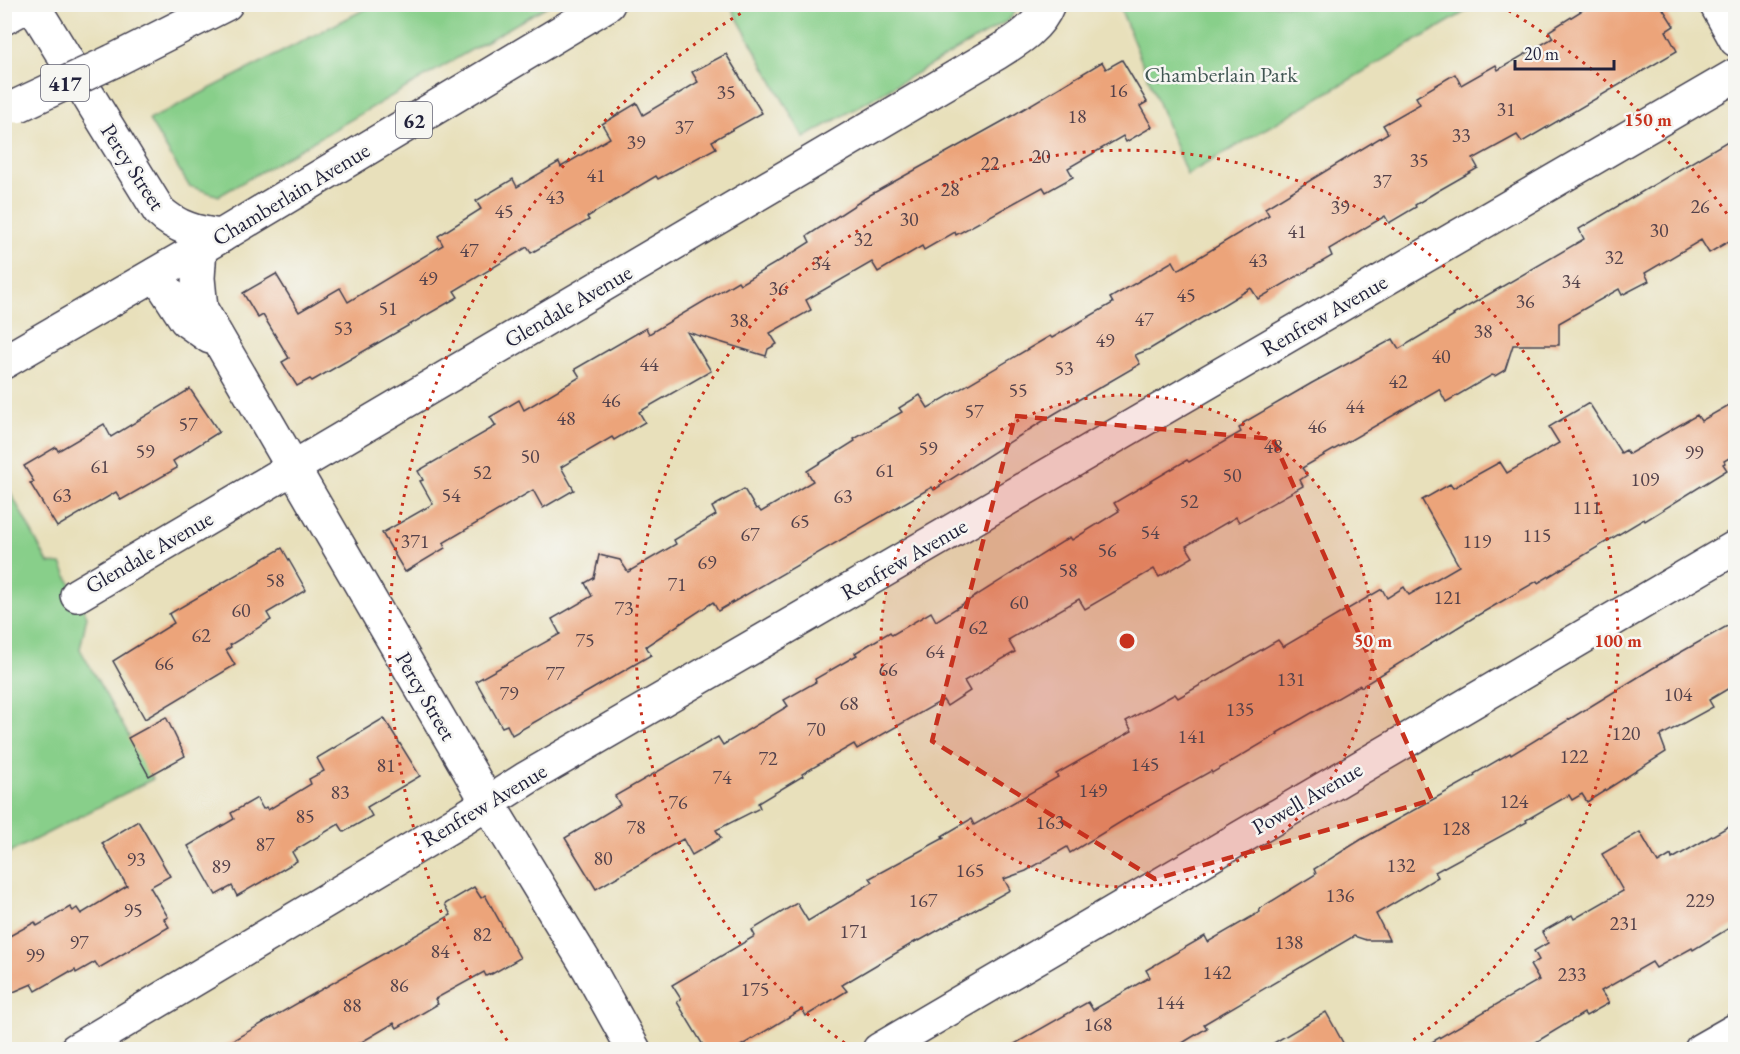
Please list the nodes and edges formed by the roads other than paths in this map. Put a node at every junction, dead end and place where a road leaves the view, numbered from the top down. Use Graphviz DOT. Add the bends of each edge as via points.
graph roads {
  1 [pos="31,4"];
  2 [pos="226,4"];
  3 [pos="608,4"];
  4 [pos="1048,4"];
  5 [pos="1716,4"];
  6 [pos="4,18"];
  7 [pos="1736,40"];
  8 [pos="1736,75"];
  9 [pos="11,109"];
  10 [pos="210,242"];
  11 [pos="156,274"];
  12 [pos="219,342"];
  13 [pos="4,362"];
  14 [pos="294,466"];
  15 [pos="1736,547"];
  16 [pos="77,595"];
  17 [pos="488,803"];
  18 [pos="1736,1030"];
  19 [pos="75,1050"];
  20 [pos="634,1050"];
  21 [pos="879,1050"];
  22 [pos="1701,1050"];
  1 -- 6 [label="main road"];
  1 -- 10 [label="main road, Percy Street" via="159,211 170,222 201,234"];
  2 -- 9 [label="main road, 417, bridge"];
  3 -- 10 [label="main road, Chamberlain Avenue / 62"];
  4 -- 14 [label="main road, Glendale Avenue" via="1041,20 996,54"];
  5 -- 7 [label="main road"];
  8 -- 17 [label="main road, Renfrew Avenue"];
  10 -- 11 [label="main road, Chamberlain Avenue / 62"];
  10 -- 12 [label="main road, Percy Street" via="198,278 201,309"];
  11 -- 12 [label="main road, Percy Street" via="186,320"];
  11 -- 13 [label="main road, Chamberlain Avenue / 62"];
  12 -- 14 [label="main road, Percy Street"];
  14 -- 16 [label="main road, Glendale Avenue"];
  14 -- 17 [label="main road, Percy Street"];
  15 -- 21 [label="main road, Powell Avenue"];
  17 -- 19 [label="main road, Renfrew Avenue"];
  17 -- 20 [label="main road, Percy Street"];
  18 -- 22 [label="main road"];
}
